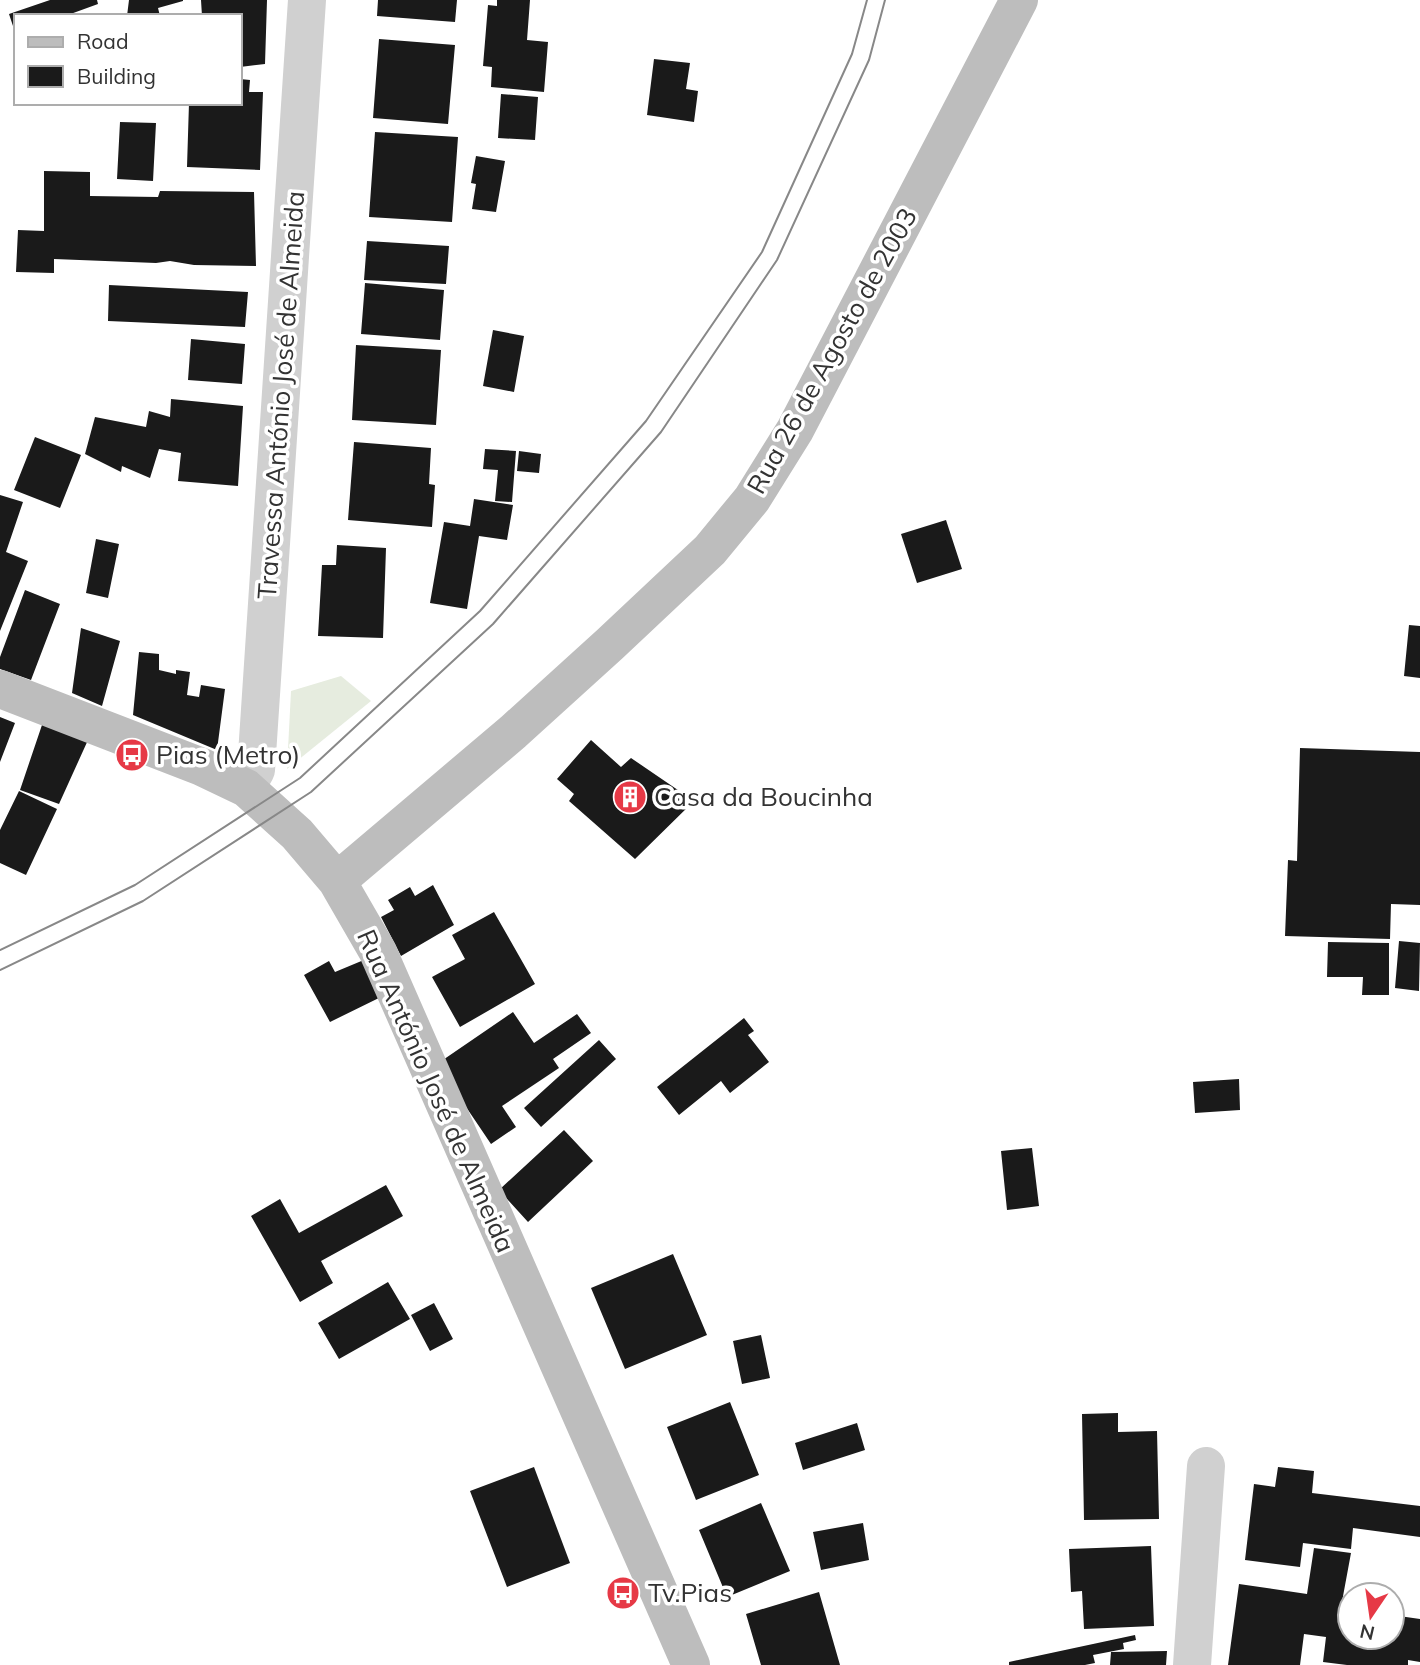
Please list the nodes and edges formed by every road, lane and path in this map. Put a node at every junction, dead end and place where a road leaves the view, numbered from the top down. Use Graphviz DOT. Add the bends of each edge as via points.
graph roads {
  1 [pos="307,0"];
  2 [pos="1018,0"];
  3 [pos="0,689"];
  4 [pos="249,790"];
  5 [pos="337,881"];
  6 [pos="1206,1466"];
  7 [pos="691,1665"];
  8 [pos="1192,1665"];
  1 -- 4 [label="street, Travessa António José de Almeida" via="257,760"];
  2 -- 5 [label="main road, Rua 26 de Agosto de 2003" via="795,430 752,499 710,550 601,653"];
  3 -- 4 [label="main road, Rua António José de Almeida" via="202,767"];
  4 -- 5 [label="main road, Rua António José de Almeida" via="297,834"];
  5 -- 7 [label="main road, Rua António José de Almeida" via="378,952"];
  6 -- 8 [label="street"];
}
